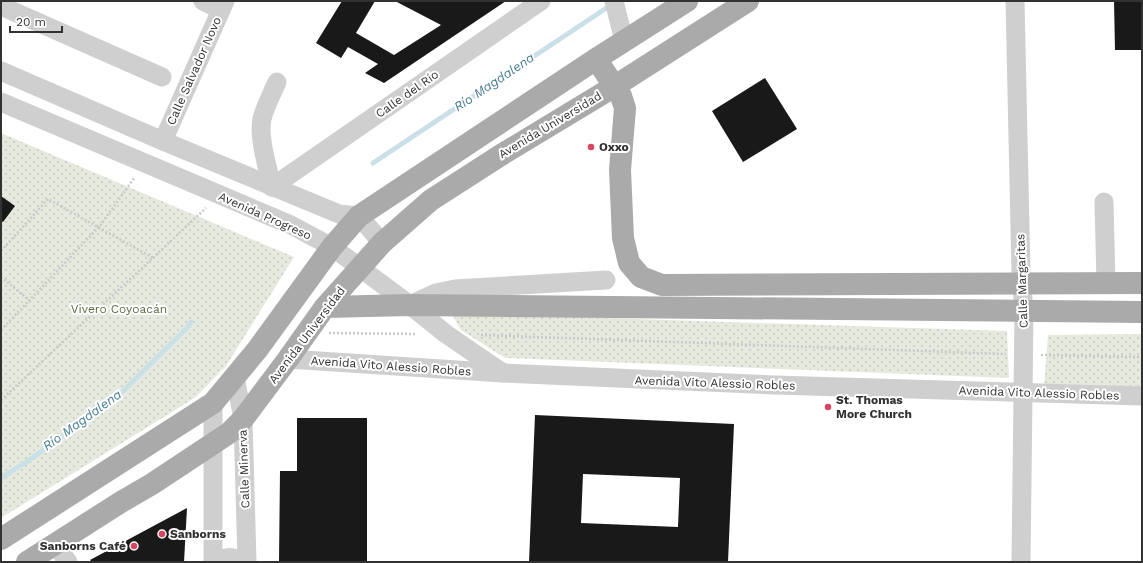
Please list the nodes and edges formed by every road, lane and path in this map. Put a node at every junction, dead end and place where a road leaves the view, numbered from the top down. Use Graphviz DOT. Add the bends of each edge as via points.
graph roads {
  1 [pos="203,1"];
  2 [pos="541,1"];
  3 [pos="687,1"];
  4 [pos="748,1"];
  5 [pos="1016,1"];
  6 [pos="223,5"];
  7 [pos="1,6"];
  8 [pos="615,7"];
  9 [pos="624,41"];
  10 [pos="596,59"];
  11 [pos="1,71"];
  12 [pos="162,77"];
  13 [pos="277,82"];
  14 [pos="615,86"];
  15 [pos="1,102"];
  16 [pos="163,141"];
  17 [pos="144,163"];
  18 [pos="272,187"];
  19 [pos="220,196"];
  20 [pos="1104,202"];
  21 [pos="360,216"];
  22 [pos="99,228"];
  23 [pos="382,243"];
  24 [pos="332,247"];
  25 [pos="1,251"];
  26 [pos="153,258"];
  27 [pos="360,268"];
  28 [pos="1,277"];
  29 [pos="606,280"];
  30 [pos="1021,283"];
  31 [pos="1106,283"];
  32 [pos="1142,283"];
  33 [pos="29,300"];
  34 [pos="410,305"];
  35 [pos="325,307"];
  36 [pos="1024,312"];
  37 [pos="1142,312"];
  38 [pos="1,330"];
  39 [pos="307,333"];
  40 [pos="446,334"];
  41 [pos="478,335"];
  42 [pos="1024,355"];
  43 [pos="1142,356"];
  44 [pos="288,359"];
  45 [pos="503,374"];
  46 [pos="235,377"];
  47 [pos="1023,392"];
  48 [pos="1142,396"];
  49 [pos="1,400"];
  50 [pos="213,403"];
  51 [pos="243,419"];
  52 [pos="212,445"];
  53 [pos="1,538"];
  54 [pos="56,544"];
  55 [pos="27,562"];
  56 [pos="68,562"];
  57 [pos="213,562"];
  58 [pos="218,562"];
  59 [pos="242,562"];
  60 [pos="247,562"];
  61 [pos="1021,562"];
  1 -- 6 [label="street"];
  2 -- 18 [label="street, Calle del Río"];
  3 -- 9 [label="main road"];
  4 -- 14 [label="main road, Avenida Universidad"];
  5 -- 30 [label="street, Calle Margaritas"];
  6 -- 16 [label="street, Calle Salvador Novo"];
  7 -- 12 [label="street"];
  8 -- 9 [label="street"];
  9 -- 10 [label="main road"];
  10 -- 14 [label="main road"];
  10 -- 21 [label="main road"];
  11 -- 16 [label="street"];
  13 -- 18 [label="street" via="262,121 262,140"];
  14 -- 23 [label="main road, Avenida Universidad" via="431,200"];
  14 -- 30 [label="main road" via="624,108 620,170 623,238 629,263 641,277 662,285"];
  15 -- 17 [label="street, Avenida Progreso"];
  16 -- 18 [label="street"];
  17 -- 19 [label="street, Avenida Progreso"];
  17 -- 22 [label="path"];
  18 -- 21 [label="street" via="339,214"];
  19 -- 24 [label="street, Avenida Progreso" via="291,225"];
  19 -- 26 [label="path"];
  20 -- 31 [label="street"];
  21 -- 23 [label="street"];
  21 -- 24 [label="main road"];
  22 -- 25 [label="path" via="48,199"];
  22 -- 26 [label="path"];
  22 -- 33 [label="path"];
  23 -- 27 [label="main road, Avenida Universidad"];
  24 -- 27 [label="street, Avenida Progreso"];
  24 -- 46 [label="main road"];
  26 -- 49 [label="path"];
  27 -- 34 [label="street, Avenida Progreso"];
  27 -- 35 [label="main road, Avenida Universidad"];
  28 -- 33 [label="path"];
  29 -- 34 [label="street" via="455,289 436,292"];
  30 -- 31 [label="main road"];
  30 -- 36 [label="street, Calle Margaritas"];
  31 -- 32 [label="main road"];
  33 -- 38 [label="path"];
  34 -- 35 [label="main road"];
  34 -- 36 [label="main road"];
  34 -- 40 [label="street, Avenida Progreso"];
  35 -- 39 [label="main road, Avenida Universidad"];
  36 -- 37 [label="main road"];
  36 -- 42 [label="street, Calle Margaritas"];
  39 -- 40 [label="path"];
  39 -- 44 [label="main road, Avenida Universidad"];
  40 -- 45 [label="street, Avenida Progreso"];
  41 -- 42 [label="path"];
  42 -- 43 [label="path"];
  42 -- 47 [label="street, Calle Margaritas"];
  44 -- 45 [label="street, Avenida Vito Alessio Robles"];
  44 -- 51 [label="main road, Avenida Universidad"];
  45 -- 47 [label="street, Avenida Vito Alessio Robles"];
  46 -- 50 [label="main road"];
  46 -- 51 [label="street, Calle Minerva"];
  47 -- 48 [label="street, Avenida Vito Alessio Robles"];
  47 -- 61 [label="street, Calle Margaritas"];
  50 -- 52 [label="street"];
  50 -- 53 [label="main road"];
  51 -- 52 [label="main road, Avenida Universidad" via="229,434"];
  51 -- 60 [label="street, Calle Minerva"];
  52 -- 54 [label="main road, Avenida Universidad"];
  52 -- 57 [label="street"];
  54 -- 55 [label="main road, Avenida Universidad"];
  54 -- 56 [label="street"];
  58 -- 59 [label="street" via="230,556"];
}
